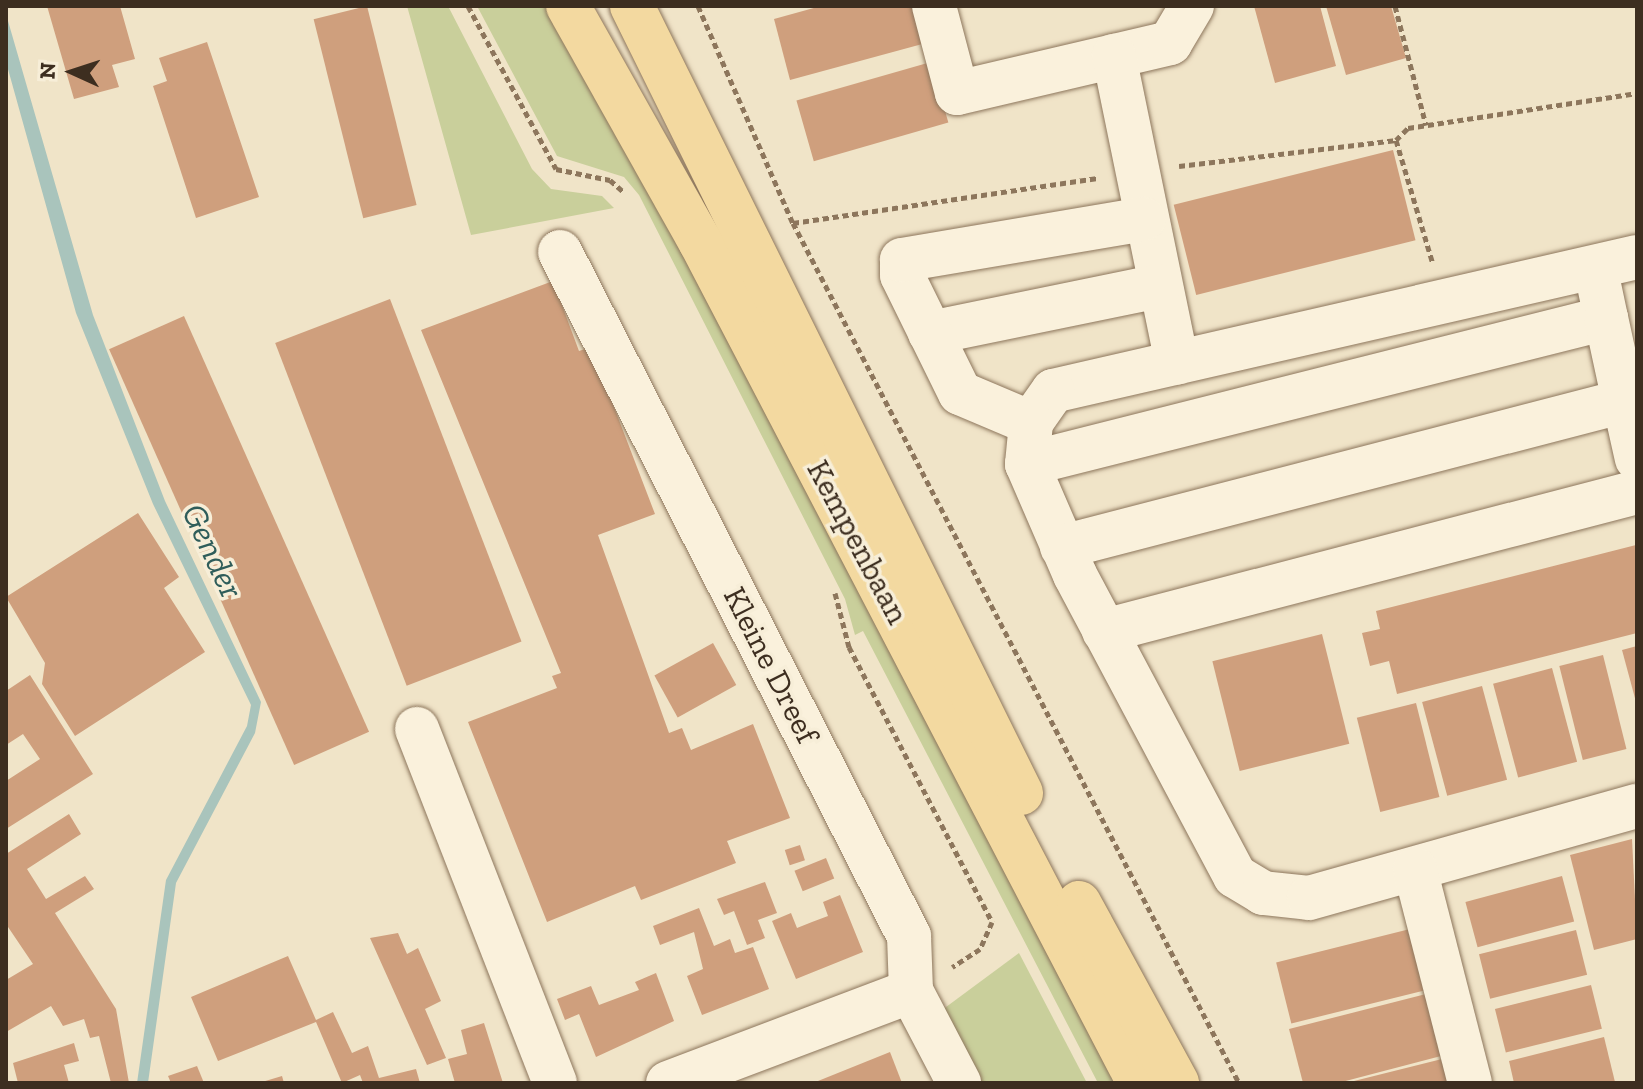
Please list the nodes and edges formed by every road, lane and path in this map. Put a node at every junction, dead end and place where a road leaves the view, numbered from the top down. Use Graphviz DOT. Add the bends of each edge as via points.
graph roads {
  1 [pos="468,6"];
  2 [pos="568,6"];
  3 [pos="632,6"];
  4 [pos="698,6"];
  5 [pos="934,6"];
  6 [pos="1192,6"];
  7 [pos="1395,6"];
  8 [pos="1114,56"];
  9 [pos="1637,93"];
  10 [pos="1426,125"];
  11 [pos="1396,140"];
  12 [pos="629,197"];
  13 [pos="1144,219"];
  14 [pos="560,252"];
  15 [pos="1637,257"];
  16 [pos="1595,267"];
  17 [pos="1159,286"];
  18 [pos="1606,318"];
  19 [pos="930,333"];
  20 [pos="1177,363"];
  21 [pos="1624,401"];
  22 [pos="1029,444"];
  23 [pos="1637,459"];
  24 [pos="1637,492"];
  25 [pos="1062,547"];
  26 [pos="827,580"];
  27 [pos="1104,631"];
  28 [pos="417,729"];
  29 [pos="1637,806"];
  30 [pos="1415,869"];
  31 [pos="911,991"];
  32 [pos="555,1083"];
  33 [pos="668,1083"];
  34 [pos="959,1083"];
  35 [pos="1139,1083"];
  36 [pos="1177,1083"];
  37 [pos="1239,1083"];
  38 [pos="1470,1083"];
  1 -- 12 [label="path" via="556,169 610,180"];
  2 -- 35 [label="main road, Kempenbaan" via="700,241"];
  3 -- 36 [label="main road, Kempenbaan" via="1046,843"];
  4 -- 37 [label="path" via="793,223"];
  5 -- 8 [label="street" via="957,93"];
  6 -- 8 [label="street" via="1170,43"];
  7 -- 10 [label="path"];
  8 -- 13 [label="street"];
  9 -- 10 [label="path"];
  10 -- 11 [label="path" via="1408,128"];
  13 -- 17 [label="street"];
  13 -- 19 [label="street" via="913,254 902,260 902,275"];
  14 -- 31 [label="street, Kleine Dreef" via="909,936"];
  15 -- 16 [label="street"];
  16 -- 18 [label="street"];
  16 -- 20 [label="street"];
  17 -- 19 [label="street"];
  17 -- 20 [label="street"];
  18 -- 21 [label="street"];
  18 -- 22 [label="street"];
  19 -- 22 [label="street" via="960,393"];
  20 -- 22 [label="street" via="1053,391"];
  21 -- 23 [label="street"];
  21 -- 25 [label="street"];
  22 -- 25 [label="street"];
  24 -- 27 [label="street"];
  25 -- 27 [label="street"];
  26 -- 31 [label="path, Kempenbaan" via="849,647 992,922 980,949"];
  27 -- 30 [label="street" via="1235,876 1263,893 1309,898"];
  28 -- 32 [label="street"];
  29 -- 30 [label="street"];
  30 -- 38 [label="street"];
  31 -- 33 [label="street"];
  31 -- 34 [label="street, Kleine Dreef"];
}
